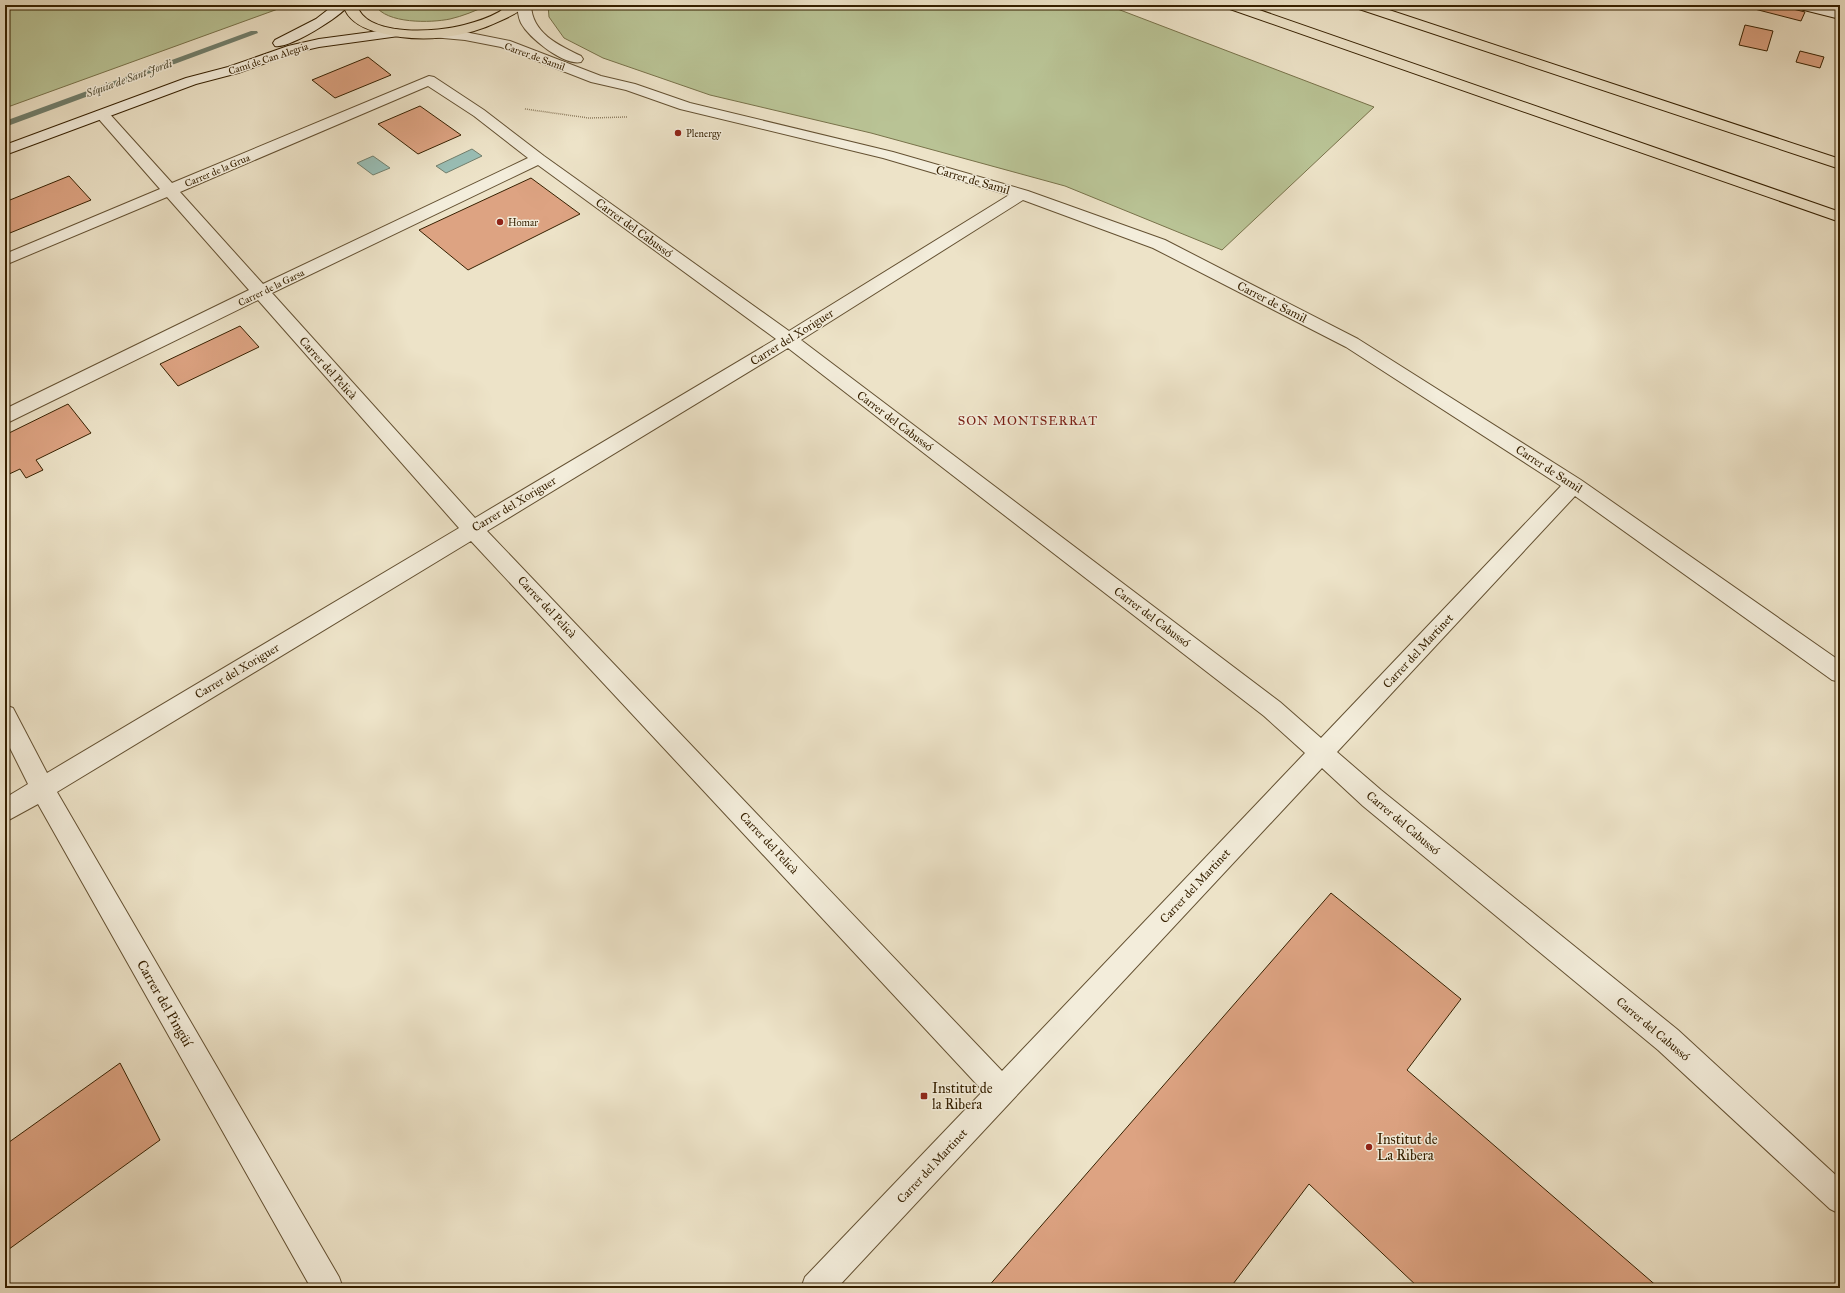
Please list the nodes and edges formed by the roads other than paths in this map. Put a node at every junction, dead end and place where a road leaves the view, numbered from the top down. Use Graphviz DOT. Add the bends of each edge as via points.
graph roads {
  1 [pos="342,5"];
  2 [pos="350,5"];
  3 [pos="518,5"];
  4 [pos="524,5"];
  5 [pos="1232,5"];
  6 [pos="1360,5"];
  7 [pos="1801,5"];
  8 [pos="1840,15"];
  9 [pos="394,33"];
  10 [pos="437,34"];
  11 [pos="429,80"];
  12 [pos="191,81"];
  13 [pos="630,88"];
  14 [pos="102,114"];
  15 [pos="5,150"];
  16 [pos="539,159"];
  17 [pos="1840,164"];
  18 [pos="169,190"];
  19 [pos="1022,194"];
  20 [pos="1840,217"];
  21 [pos="5,260"];
  22 [pos="260,292"];
  23 [pos="788,339"];
  24 [pos="5,417"];
  25 [pos="1574,485"];
  26 [pos="472,529"];
  27 [pos="1840,673"];
  28 [pos="5,715"];
  29 [pos="1320,752"];
  30 [pos="42,788"];
  31 [pos="5,811"];
  32 [pos="1002,1092"];
  33 [pos="1840,1198"];
  34 [pos="328,1288"];
  35 [pos="816,1288"];
  1 -- 12 [label="street, Camí de Can Alegria" via="321,22 303,32"];
  2 -- 9 [label="main road" via="351,10 362,21"];
  3 -- 10 [label="main road" via="486,22"];
  4 -- 13 [label="street, Carrer de Samil" via="526,22 552,46"];
  5 -- 20 [label="main road"];
  6 -- 17 [label="main road"];
  7 -- 8 [label="street"];
  9 -- 10 [label="main road"];
  9 -- 12 [label="street, Camí de Can Alegria" via="299,47 233,70"];
  10 -- 13 [label="street, Carrer de Samil" via="465,36 505,44 596,79"];
  11 -- 16 [label="street, Carrer del Cabussó" via="479,113"];
  11 -- 18 [label="street, Carrer de la Grua"];
  12 -- 14 [label="street, Camí de Can Alegria"];
  13 -- 19 [label="street, Carrer de Samil" via="685,106 888,155"];
  14 -- 15 [label="street, Camí de Can Alegria"];
  14 -- 18 [label="street, Carrer del Pelicà"];
  16 -- 22 [label="street, Carrer de la Garsa"];
  16 -- 23 [label="street, Carrer del Cabussó"];
  18 -- 21 [label="street, Carrer de la Grua"];
  18 -- 22 [label="street, Carrer del Pelicà"];
  19 -- 23 [label="street, Carrer del Xoriguer"];
  19 -- 25 [label="street, Carrer de Samil" via="1159,244 1352,343"];
  22 -- 24 [label="street, Carrer de la Garsa"];
  22 -- 26 [label="street, Carrer del Pelicà"];
  23 -- 26 [label="street, Carrer del Xoriguer"];
  23 -- 29 [label="street, Carrer del Cabussó" via="1272,709"];
  25 -- 27 [label="street, Carrer de Samil"];
  25 -- 29 [label="street, Carrer del Martinet"];
  26 -- 30 [label="street, Carrer del Xoriguer"];
  26 -- 32 [label="street, Carrer del Pelicà"];
  28 -- 30 [label="street, Carrer del Pingüí"];
  29 -- 32 [label="street, Carrer del Martinet"];
  29 -- 33 [label="street, Carrer del Cabussó" via="1372,798 1668,1040"];
  30 -- 31 [label="street, Carrer del Xoriguer"];
  30 -- 34 [label="street, Carrer del Pingüí"];
  32 -- 35 [label="street, Carrer del Martinet"];
}
